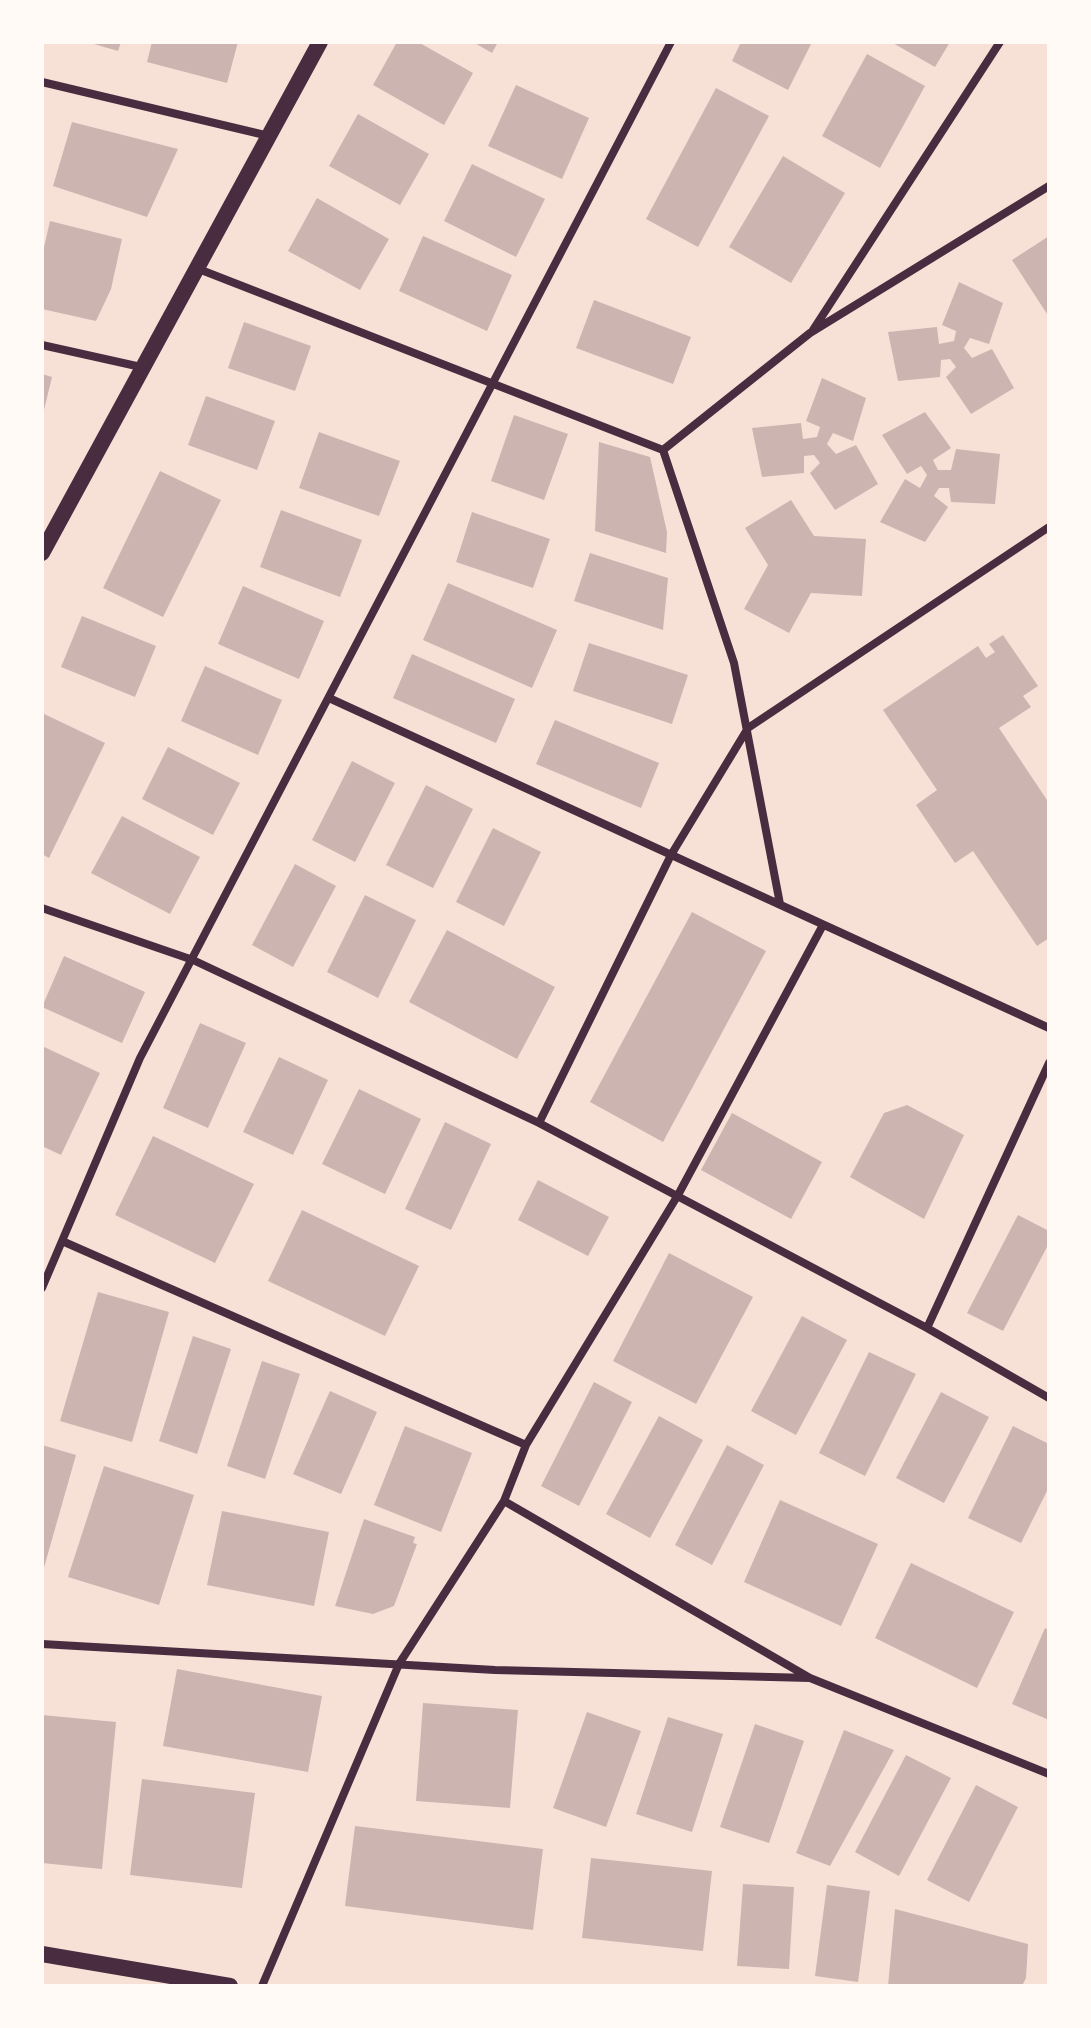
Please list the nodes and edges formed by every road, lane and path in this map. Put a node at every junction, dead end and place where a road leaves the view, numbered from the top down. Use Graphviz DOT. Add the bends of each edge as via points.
graph roads {
  1 [pos="320,42"];
  2 [pos="671,42"];
  3 [pos="1000,42"];
  4 [pos="42,82"];
  5 [pos="269,136"];
  6 [pos="1049,186"];
  7 [pos="196,268"];
  8 [pos="810,333"];
  9 [pos="42,345"];
  10 [pos="141,367"];
  11 [pos="492,383"];
  12 [pos="663,450"];
  13 [pos="1049,527"];
  14 [pos="42,553"];
  15 [pos="329,698"];
  16 [pos="748,728"];
  17 [pos="671,855"];
  18 [pos="780,904"];
  19 [pos="42,908"];
  20 [pos="823,925"];
  21 [pos="193,960"];
  22 [pos="1049,1028"];
  23 [pos="1049,1063"];
  24 [pos="539,1123"];
  25 [pos="678,1195"];
  26 [pos="62,1241"];
  27 [pos="42,1288"];
  28 [pos="927,1328"];
  29 [pos="1049,1398"];
  30 [pos="526,1445"];
  31 [pos="504,1501"];
  32 [pos="42,1644"];
  33 [pos="399,1664"];
  34 [pos="810,1678"];
  35 [pos="1049,1774"];
  36 [pos="42,1954"];
  37 [pos="230,1986"];
  38 [pos="262,1986"];
  1 -- 5 [label="main road"];
  2 -- 11 [label="street"];
  3 -- 8 [label="street"];
  4 -- 5 [label="street"];
  5 -- 7 [label="main road"];
  6 -- 8 [label="street"];
  7 -- 10 [label="main road"];
  7 -- 11 [label="street"];
  8 -- 12 [label="street"];
  9 -- 10 [label="street"];
  10 -- 14 [label="main road"];
  11 -- 12 [label="street"];
  11 -- 15 [label="street"];
  12 -- 16 [label="street" via="734,663"];
  13 -- 16 [label="street"];
  15 -- 17 [label="street"];
  15 -- 21 [label="street"];
  16 -- 17 [label="street"];
  16 -- 18 [label="street"];
  17 -- 18 [label="street"];
  17 -- 24 [label="street"];
  18 -- 20 [label="street"];
  19 -- 21 [label="street"];
  20 -- 22 [label="street"];
  20 -- 25 [label="street"];
  21 -- 24 [label="street"];
  21 -- 26 [label="street" via="140,1058"];
  23 -- 28 [label="street"];
  24 -- 25 [label="street"];
  25 -- 28 [label="street"];
  25 -- 30 [label="street"];
  26 -- 27 [label="street"];
  26 -- 30 [label="street"];
  28 -- 29 [label="street"];
  30 -- 31 [label="street"];
  31 -- 33 [label="street"];
  31 -- 34 [label="street"];
  32 -- 33 [label="street"];
  33 -- 34 [label="street"];
  33 -- 38 [label="street"];
  34 -- 35 [label="street"];
  36 -- 37 [label="main road"];
}
